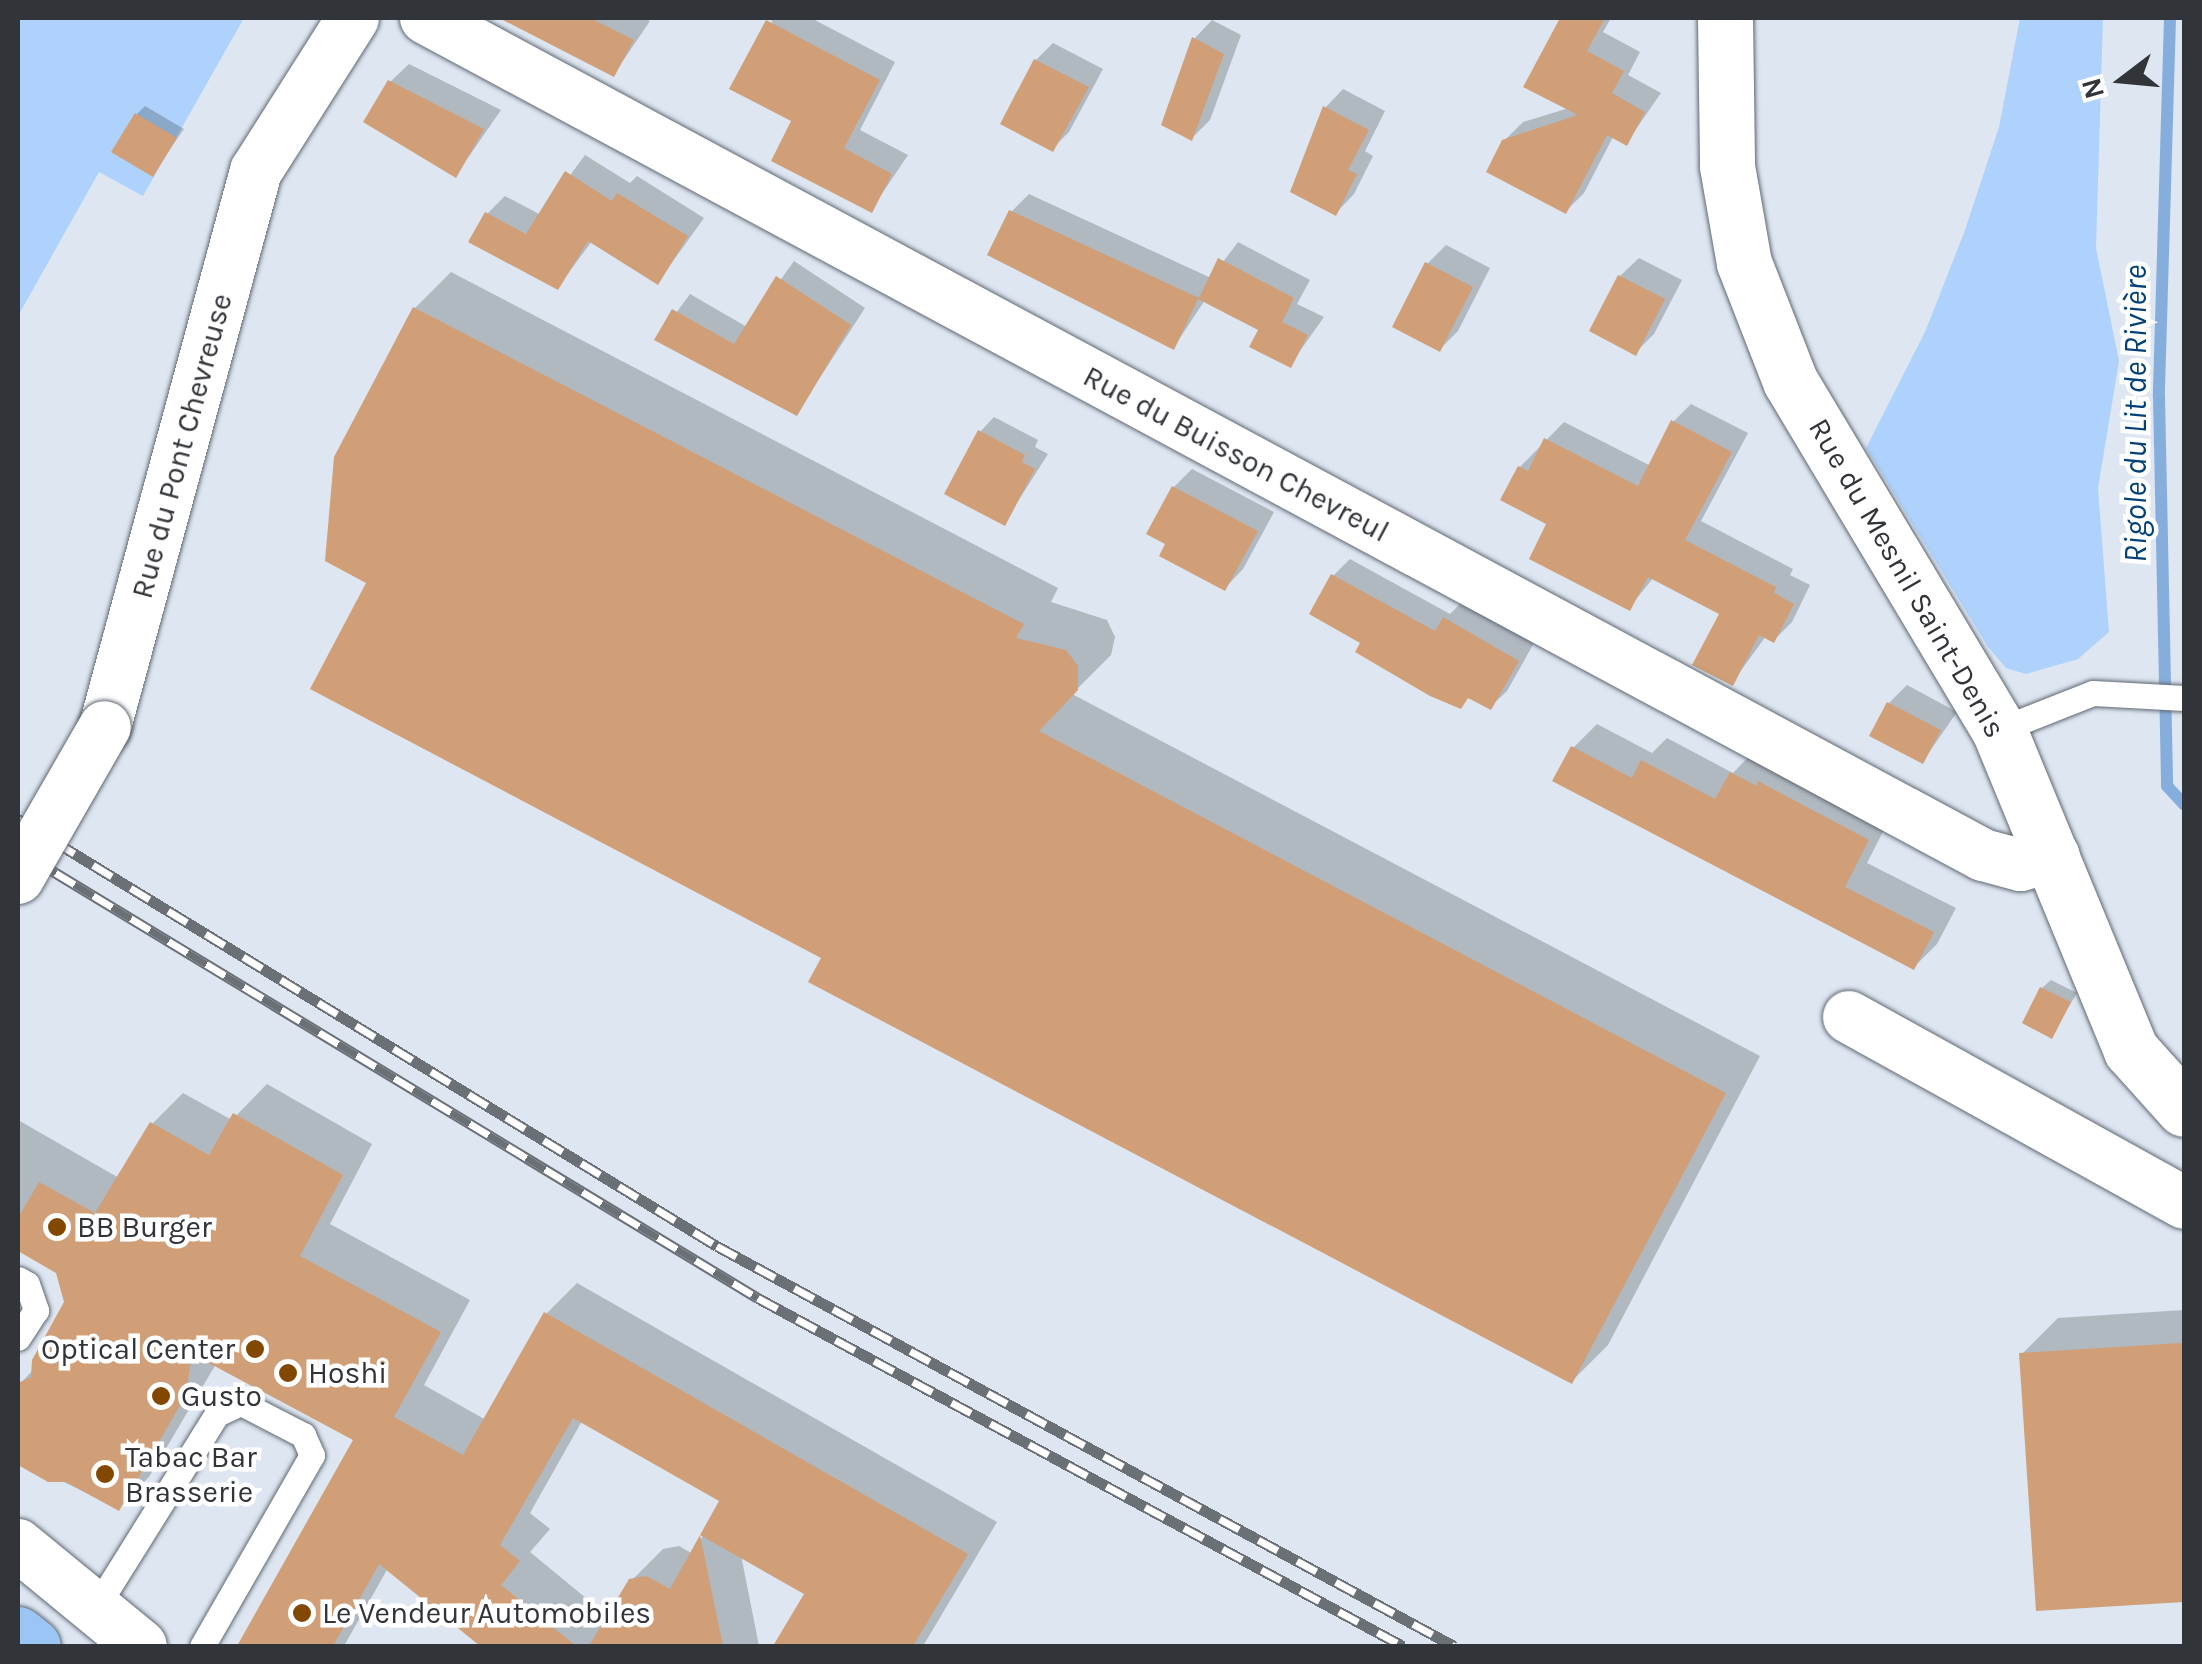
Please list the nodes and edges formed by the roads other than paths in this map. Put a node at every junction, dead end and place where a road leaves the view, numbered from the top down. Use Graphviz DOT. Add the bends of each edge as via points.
graph roads {
  1 [pos="354,18"];
  2 [pos="426,18"];
  3 [pos="1726,18"];
  4 [pos="2184,698"];
  5 [pos="1998,730"];
  6 [pos="2054,856"];
  7 [pos="18,878"];
  8 [pos="1848,1017"];
  9 [pos="2184,1109"];
  10 [pos="2184,1202"];
  11 [pos="18,1279"];
  12 [pos="18,1338"];
  13 [pos="18,1545"];
  14 [pos="95,1609"];
  15 [pos="18,1634"];
  16 [pos="33,1646"];
  17 [pos="141,1646"];
  18 [pos="202,1646"];
  1 -- 7 [label="street, Rue du Pont Chevreuse, bridge" via="256,172 104,727"];
  2 -- 6 [label="street, Rue du Buisson Chevreul" via="1983,854 2020,865"];
  3 -- 5 [label="street, Rue du Mesnil Saint-Denis" via="1727,166 1744,263 1790,381"];
  4 -- 5 [label="lane" via="2093,693"];
  5 -- 6 [label="street, Rue du Mesnil Saint-Denis"];
  6 -- 9 [label="street, Rue du Mesnil Saint-Denis" via="2131,1050"];
  8 -- 10 [label="street"];
  11 -- 12 [label="lane" via="27,1284 36,1310"];
  13 -- 14 [label="street"];
  14 -- 17 [label="street"];
  14 -- 18 [label="lane" via="217,1414 242,1403 303,1435 312,1454"];
  15 -- 16 [label="main road"];
}
